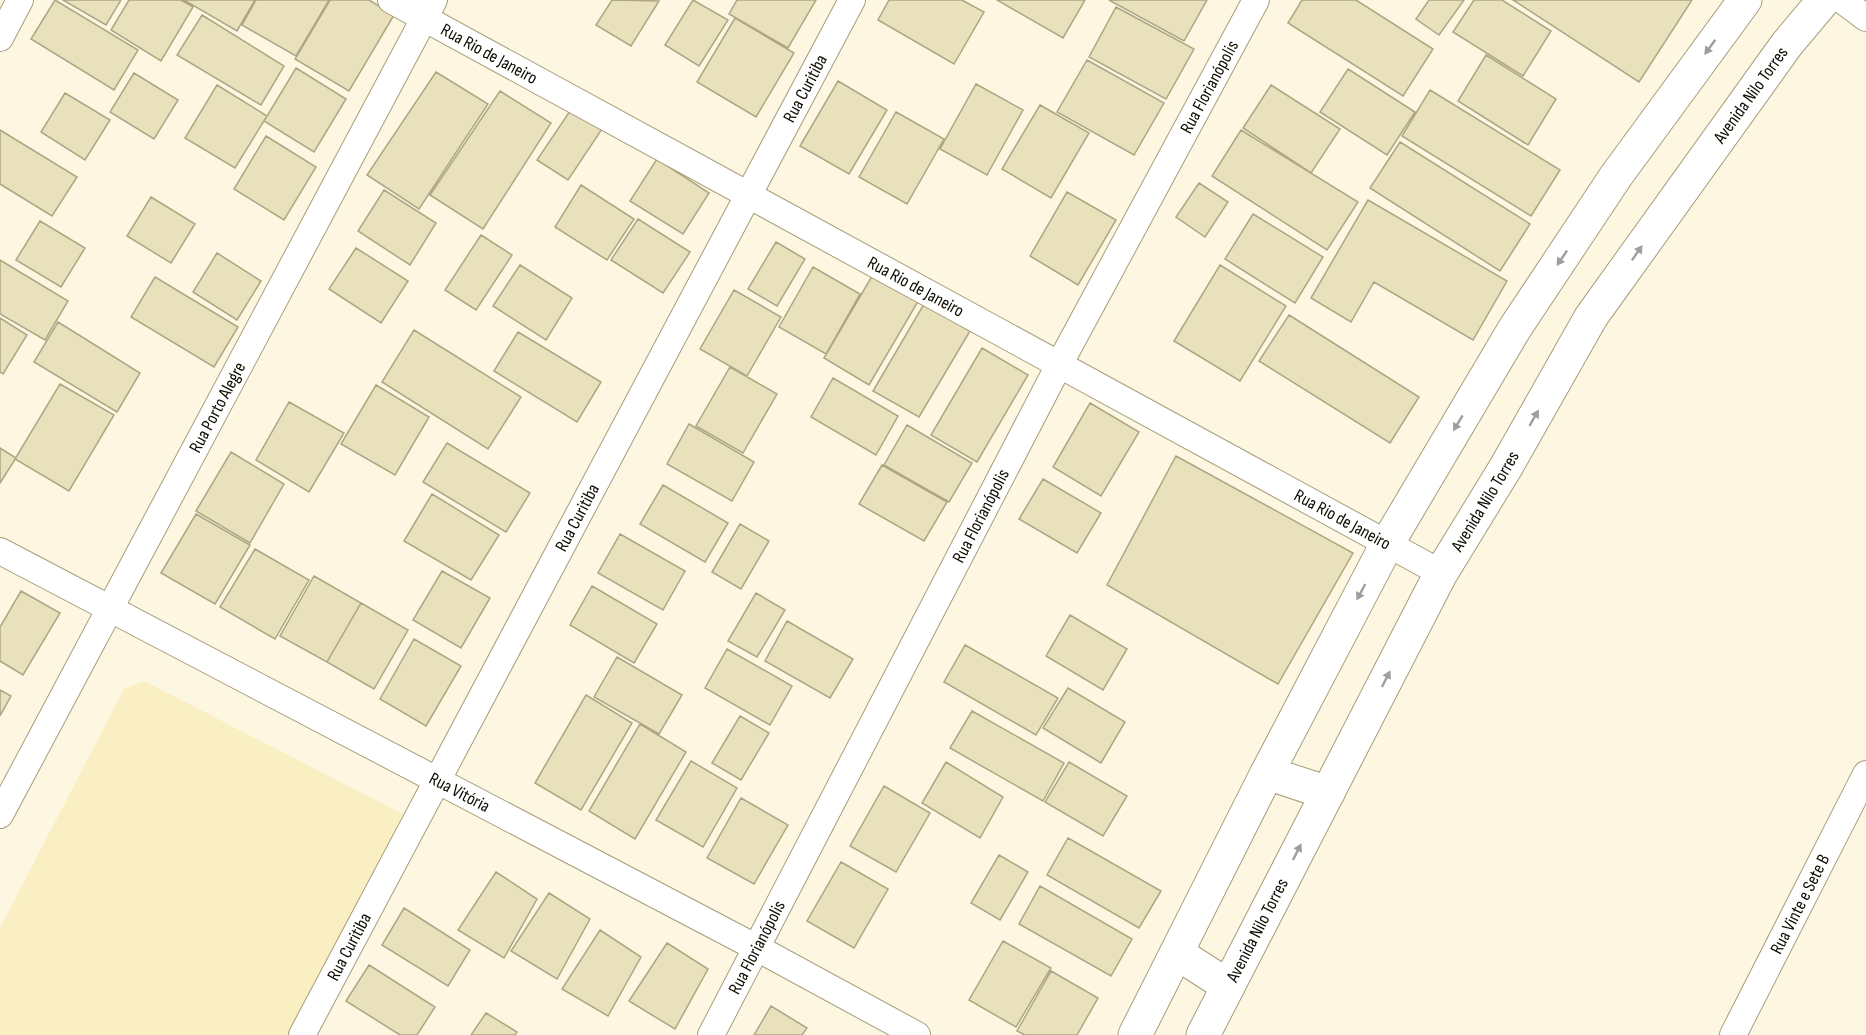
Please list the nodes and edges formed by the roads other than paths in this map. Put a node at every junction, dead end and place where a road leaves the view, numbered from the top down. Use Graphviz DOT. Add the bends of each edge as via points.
graph roads {
  1 [pos="20,0"];
  2 [pos="391,0"];
  3 [pos="852,0"];
  4 [pos="1256,0"];
  5 [pos="1745,0"];
  6 [pos="1824,0"];
  7 [pos="1842,0"];
  8 [pos="429,9"];
  9 [pos="1866,18"];
  10 [pos="0,38"];
  11 [pos="749,196"];
  12 [pos="1059,365"];
  13 [pos="1387,544"];
  14 [pos="0,551"];
  15 [pos="1441,573"];
  16 [pos="110,608"];
  17 [pos="1267,773"];
  18 [pos="437,780"];
  19 [pos="1863,785"];
  20 [pos="1328,793"];
  21 [pos="0,815"];
  22 [pos="757,948"];
  23 [pos="1176,953"];
  24 [pos="1228,986"];
  25 [pos="302,1035"];
  26 [pos="711,1035"];
  27 [pos="917,1035"];
  28 [pos="1135,1035"];
  29 [pos="1203,1035"];
  30 [pos="1733,1035"];
  1 -- 10 [label="street"];
  2 -- 8 [label="street, Rua Rio de Janeiro"];
  3 -- 11 [label="street, Rua Curitiba"];
  4 -- 12 [label="street, Rua Florianópolis"];
  5 -- 13 [label="main road, one-way" via="1616,176 1521,319"];
  15 -- 6 [label="main road, Avenida Nilo Torres, one-way" via="1591,317 1787,44"];
  7 -- 9 [label="street"];
  8 -- 11 [label="street, Rua Rio de Janeiro"];
  8 -- 16 [label="street, Rua Porto Alegre"];
  11 -- 12 [label="street, Rua Rio de Janeiro"];
  11 -- 18 [label="street, Rua Curitiba"];
  12 -- 13 [label="street, Rua Rio de Janeiro"];
  12 -- 22 [label="street, Rua Florianópolis"];
  13 -- 15 [label="street, Rua Rio de Janeiro"];
  13 -- 17 [label="main road, one-way"];
  14 -- 16 [label="street, Rua Vitória"];
  20 -- 15 [label="main road, Avenida Nilo Torres, one-way"];
  16 -- 18 [label="street, Rua Vitória"];
  16 -- 21 [label="street, Rua Porto Alegre"];
  17 -- 20 [label="main road"];
  17 -- 23 [label="main road"];
  18 -- 22 [label="street, Rua Vitória"];
  18 -- 25 [label="street, Rua Curitiba"];
  19 -- 30 [label="street, Rua Vinte e Sete B"];
  24 -- 20 [label="main road, Avenida Nilo Torres, one-way"];
  22 -- 26 [label="street, Rua Florianópolis"];
  22 -- 27 [label="street, Rua Vitória"];
  23 -- 24 [label="main road"];
  23 -- 28 [label="main road"];
  24 -- 29 [label="main road, Avenida Nilo Torres"];
}
